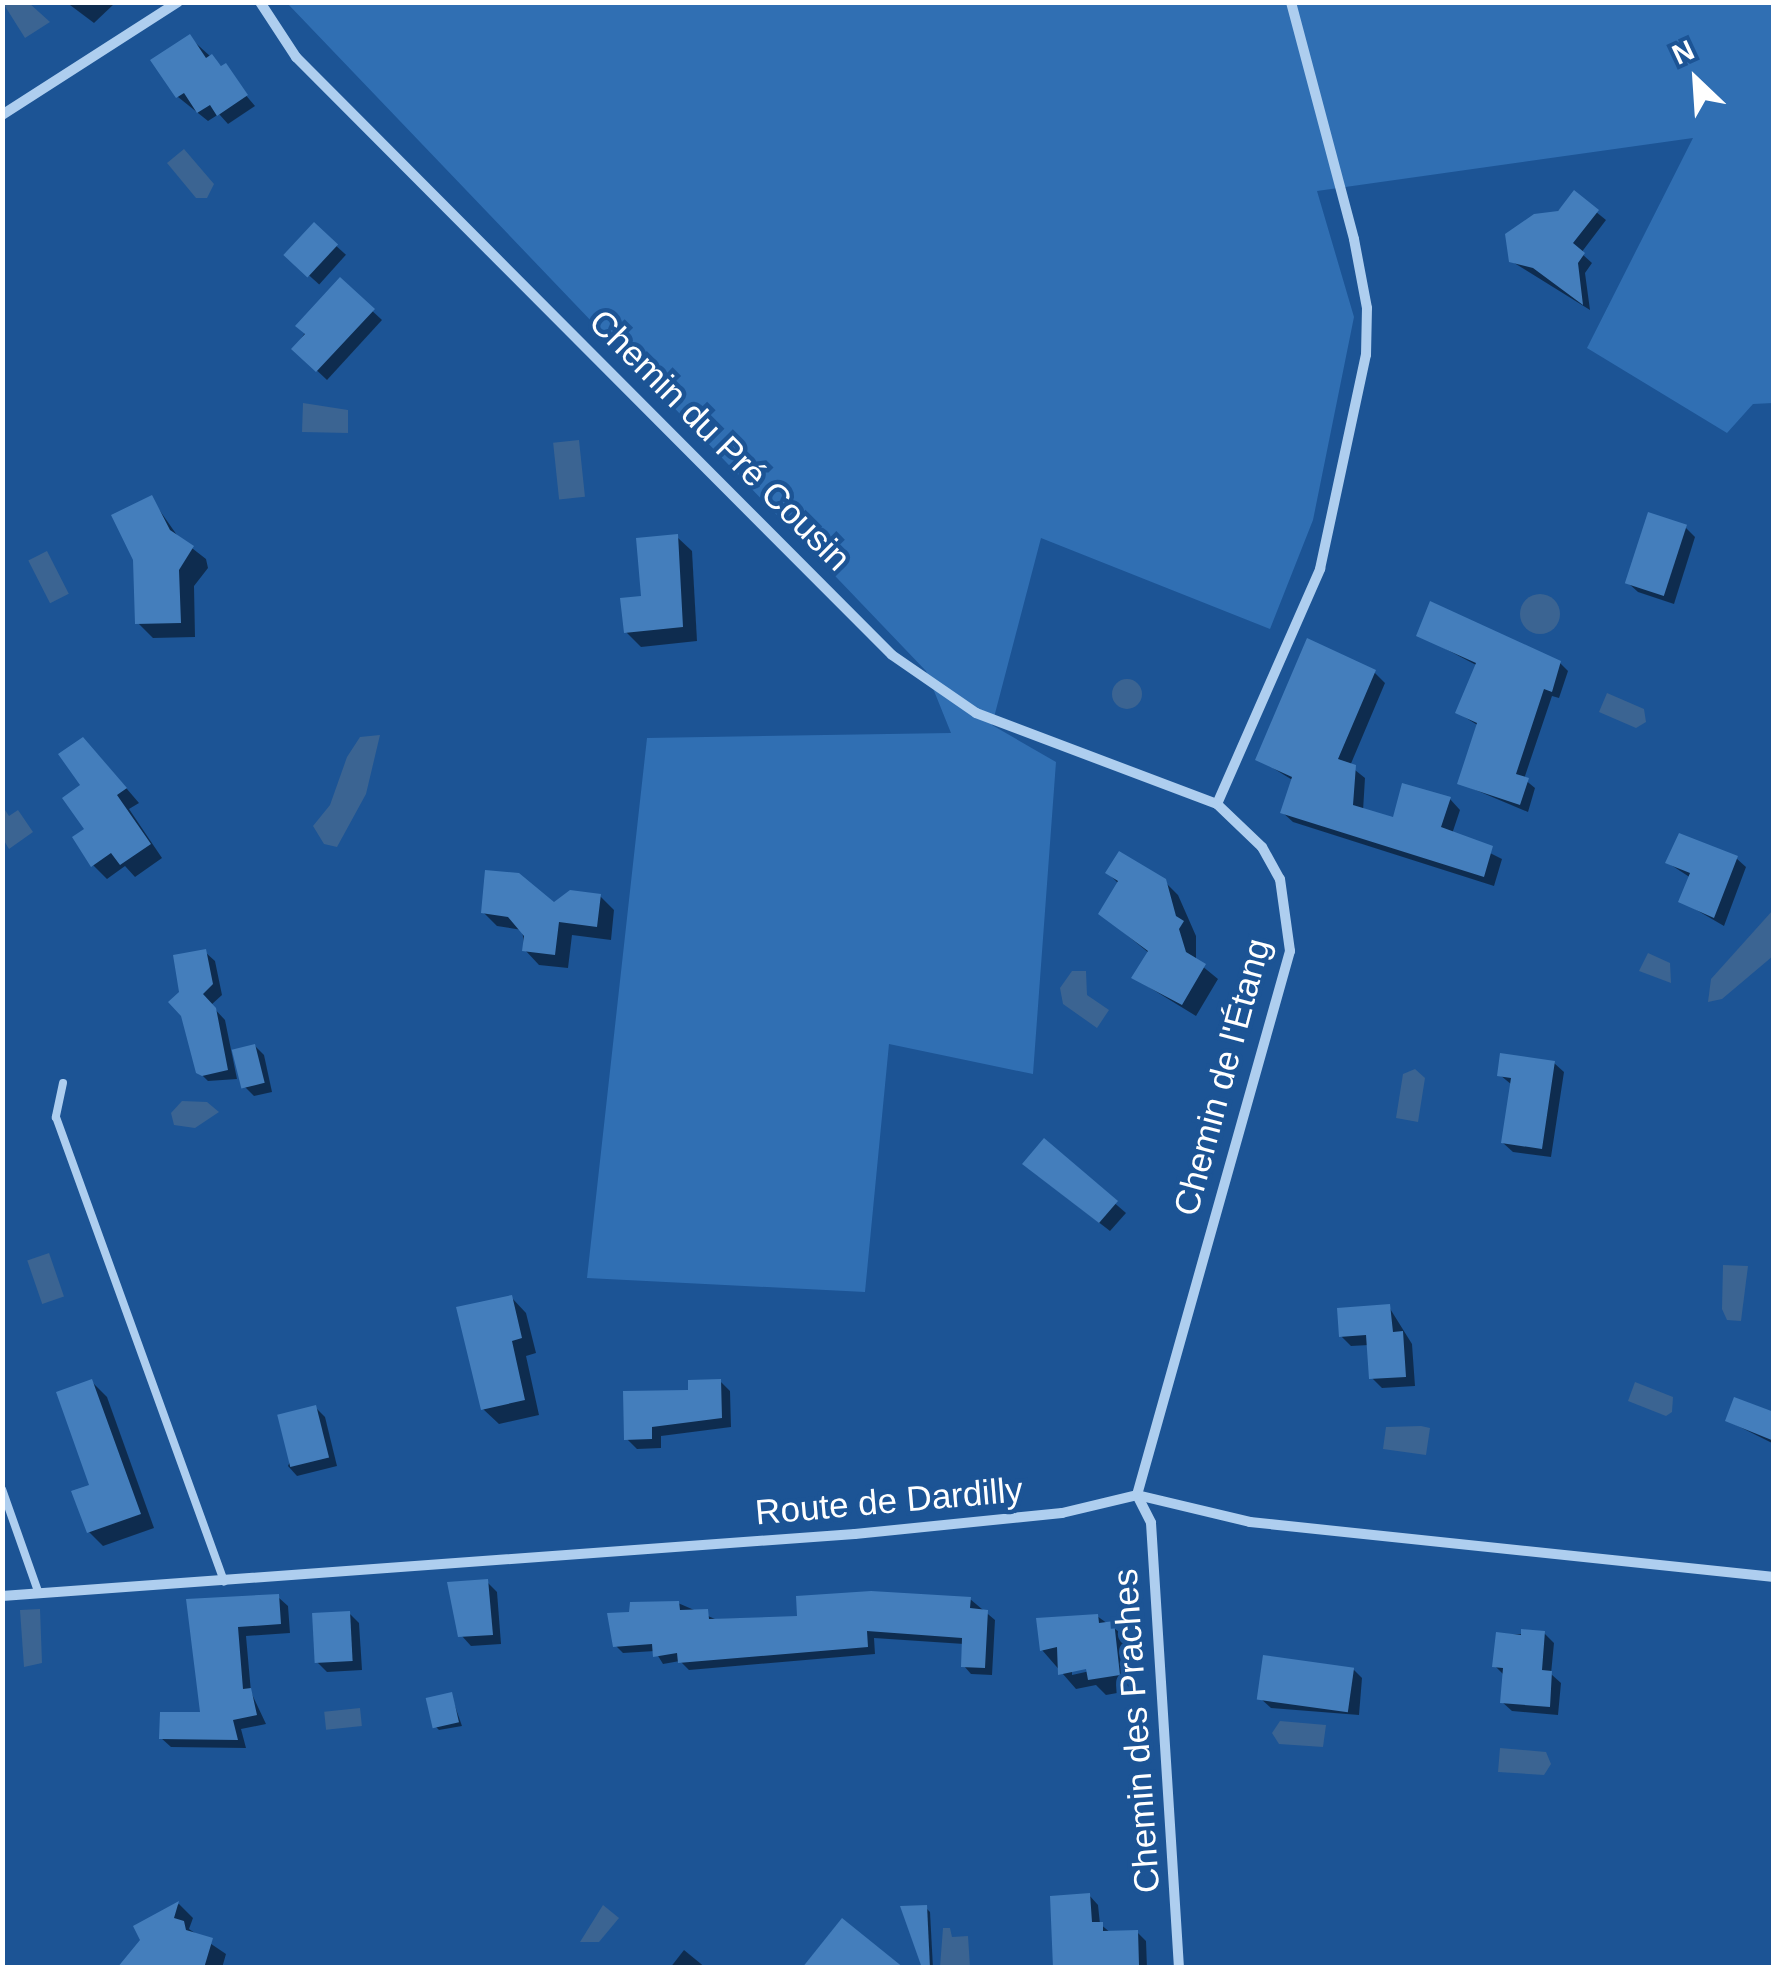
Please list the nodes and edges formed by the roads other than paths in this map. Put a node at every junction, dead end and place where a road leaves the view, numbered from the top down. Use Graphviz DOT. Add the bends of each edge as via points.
graph roads {
  1 [pos="178,2"];
  2 [pos="260,2"];
  3 [pos="1291,2"];
  4 [pos="2,115"];
  5 [pos="1218,804"];
  6 [pos="63,1083"];
  7 [pos="2,1490"];
  8 [pos="1136,1495"];
  9 [pos="1774,1578"];
  10 [pos="224,1582"];
  11 [pos="39,1594"];
  12 [pos="2,1596"];
  13 [pos="1178,1968"];
  1 -- 4 [label="street"];
  2 -- 5 [label="street, Chemin du Pré Cousin" via="296,57 892,655 976,713"];
  3 -- 5 [label="street" via="1354,240 1367,308 1366,354 1320,569"];
  5 -- 8 [label="street, Chemin de l'Étang" via="1262,847 1280,880 1290,951"];
  6 -- 10 [label="lane" via="56,1117"];
  7 -- 11 [label="lane"];
  8 -- 9 [label="street, Route de Dardilly" via="1250,1522"];
  8 -- 10 [label="street, Route de Dardilly" via="1062,1513 855,1534"];
  8 -- 13 [label="street, Chemin des Praches" via="1151,1523"];
  10 -- 11 [label="street, Route de Dardilly"];
  11 -- 12 [label="street, Route de Dardilly"];
}
